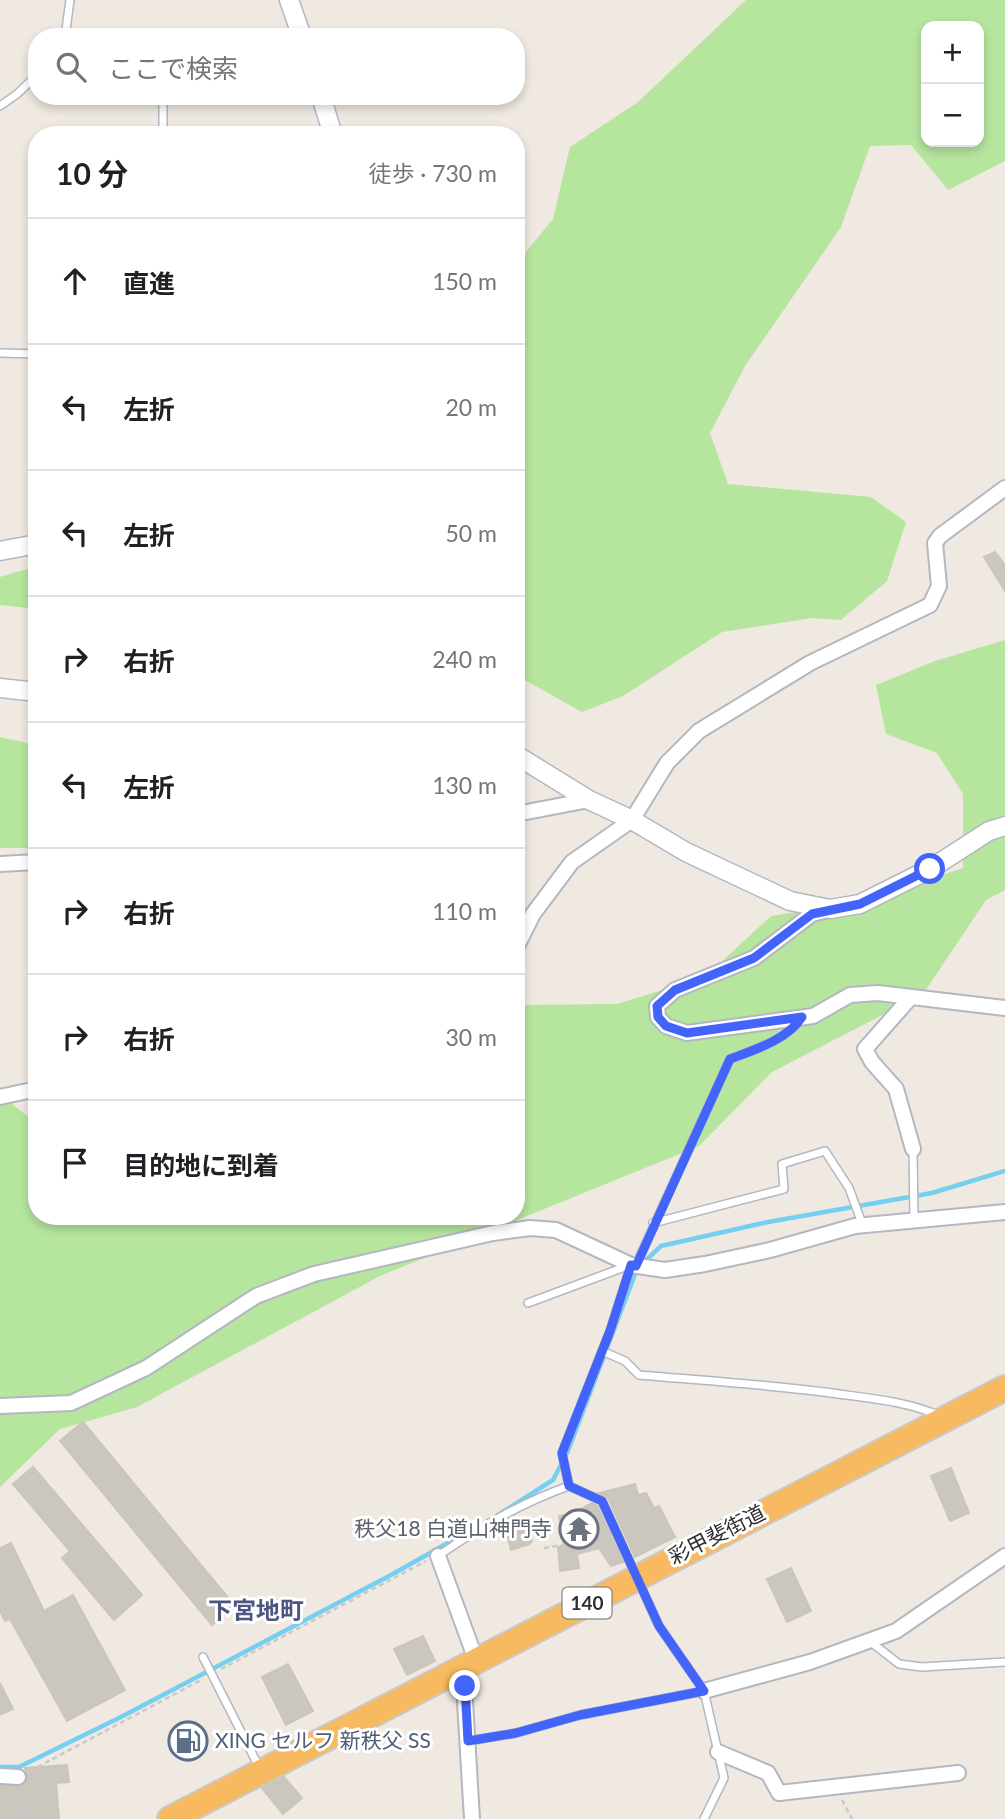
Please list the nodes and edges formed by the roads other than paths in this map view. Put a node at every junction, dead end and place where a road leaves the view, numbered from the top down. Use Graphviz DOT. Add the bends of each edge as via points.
graph roads {
  1 [pos="70,0"];
  2 [pos="289,0"];
  3 [pos="66,28"];
  4 [pos="299,28"];
  5 [pos="28,84"];
  6 [pos="163,105"];
  7 [pos="324,105"];
  8 [pos="0,106"];
  9 [pos="163,126"];
  10 [pos="330,126"];
  11 [pos="0,353"];
  12 [pos="28,354"];
  13 [pos="1005,488"];
  14 [pos="28,546"];
  15 [pos="0,551"];
  16 [pos="0,688"];
  17 [pos="28,691"];
  18 [pos="525,761"];
  19 [pos="589,800"];
  20 [pos="525,812"];
  21 [pos="632,820"];
  22 [pos="1005,826"];
  23 [pos="28,862"];
  24 [pos="0,864"];
  25 [pos="830,909"];
  26 [pos="525,930"];
  27 [pos="911,997"];
  28 [pos="1005,1008"];
  29 [pos="802,1017"];
  30 [pos="28,1091"];
  31 [pos="0,1097"];
  32 [pos="913,1149"];
  33 [pos="1005,1212"];
  34 [pos="914,1220"];
  35 [pos="653,1223"];
  36 [pos="863,1226"];
  37 [pos="633,1265"];
  38 [pos="528,1303"];
  39 [pos="602,1351"];
  40 [pos="1005,1388"];
  41 [pos="0,1406"];
  42 [pos="945,1419"];
  43 [pos="569,1486"];
  44 [pos="438,1556"];
  45 [pos="1005,1556"];
  46 [pos="638,1576"];
  47 [pos="871,1642"];
  48 [pos="203,1657"];
  49 [pos="1005,1662"];
  50 [pos="470,1664"];
  51 [pos="704,1691"];
  52 [pos="468,1741"];
  53 [pos="718,1752"];
  54 [pos="261,1771"];
  55 [pos="958,1773"];
  56 [pos="0,1776"];
  57 [pos="18,1777"];
  58 [pos="170,1819"];
  59 [pos="472,1819"];
  60 [pos="704,1819"];
  1 -- 3 [label="lane"];
  2 -- 4 [label="street"];
  5 -- 8 [label="lane"];
  6 -- 9 [label="lane"];
  7 -- 10 [label="street"];
  11 -- 12 [label="lane"];
  13 -- 21 [label="street" via="935,543 939,586 930,605 810,663 699,731 667,763"];
  14 -- 15 [label="street"];
  16 -- 17 [label="street"];
  18 -- 19 [label="street"];
  19 -- 20 [label="street"];
  19 -- 21 [label="street"];
  21 -- 25 [label="street" via="686,852 790,901"];
  21 -- 26 [label="street" via="572,862"];
  22 -- 25 [label="street" via="860,904"];
  23 -- 24 [label="street"];
  25 -- 29 [label="street" via="812,914 754,958 675,990 657,1006 658,1017 666,1026 687,1033"];
  27 -- 28 [label="street"];
  27 -- 29 [label="street" via="850,995 813,1016"];
  27 -- 32 [label="street" via="866,1049 896,1089"];
  29 -- 35 [label="lane" via="796,1026 762,1046 730,1059"];
  30 -- 31 [label="street"];
  32 -- 34 [label="lane"];
  33 -- 34 [label="street"];
  34 -- 36 [label="street"];
  35 -- 36 [label="lane" via="784,1189 782,1164 825,1151 849,1188"];
  35 -- 37 [label="lane"];
  36 -- 37 [label="street" via="705,1264 665,1269"];
  37 -- 38 [label="lane"];
  37 -- 39 [label="lane"];
  37 -- 41 [label="street" via="556,1230 530,1228 433,1245 314,1274 256,1296 146,1368 71,1403"];
  39 -- 42 [label="lane" via="625,1361 639,1375 878,1399"];
  39 -- 43 [label="lane" via="562,1453"];
  40 -- 42 [label="highway, 彩甲斐街道 / 140"];
  42 -- 46 [label="highway, 彩甲斐街道 / 140"];
  43 -- 44 [label="lane" via="545,1494"];
  43 -- 46 [label="lane" via="602,1501"];
  44 -- 50 [label="street"];
  45 -- 47 [label="street" via="905,1625"];
  46 -- 50 [label="highway, 彩甲斐街道 / 140"];
  46 -- 51 [label="lane" via="659,1626"];
  47 -- 49 [label="lane" via="899,1664"];
  47 -- 51 [label="street"];
  48 -- 54 [label="lane"];
  50 -- 52 [label="street"];
  50 -- 54 [label="highway, 彩甲斐街道 / 140"];
  51 -- 52 [label="lane"];
  51 -- 53 [label="lane"];
  52 -- 59 [label="street"];
  53 -- 55 [label="street" via="768,1773 779,1793"];
  53 -- 60 [label="lane" via="724,1778"];
  54 -- 58 [label="highway, 彩甲斐街道 / 140"];
  56 -- 57 [label="street"];
}
